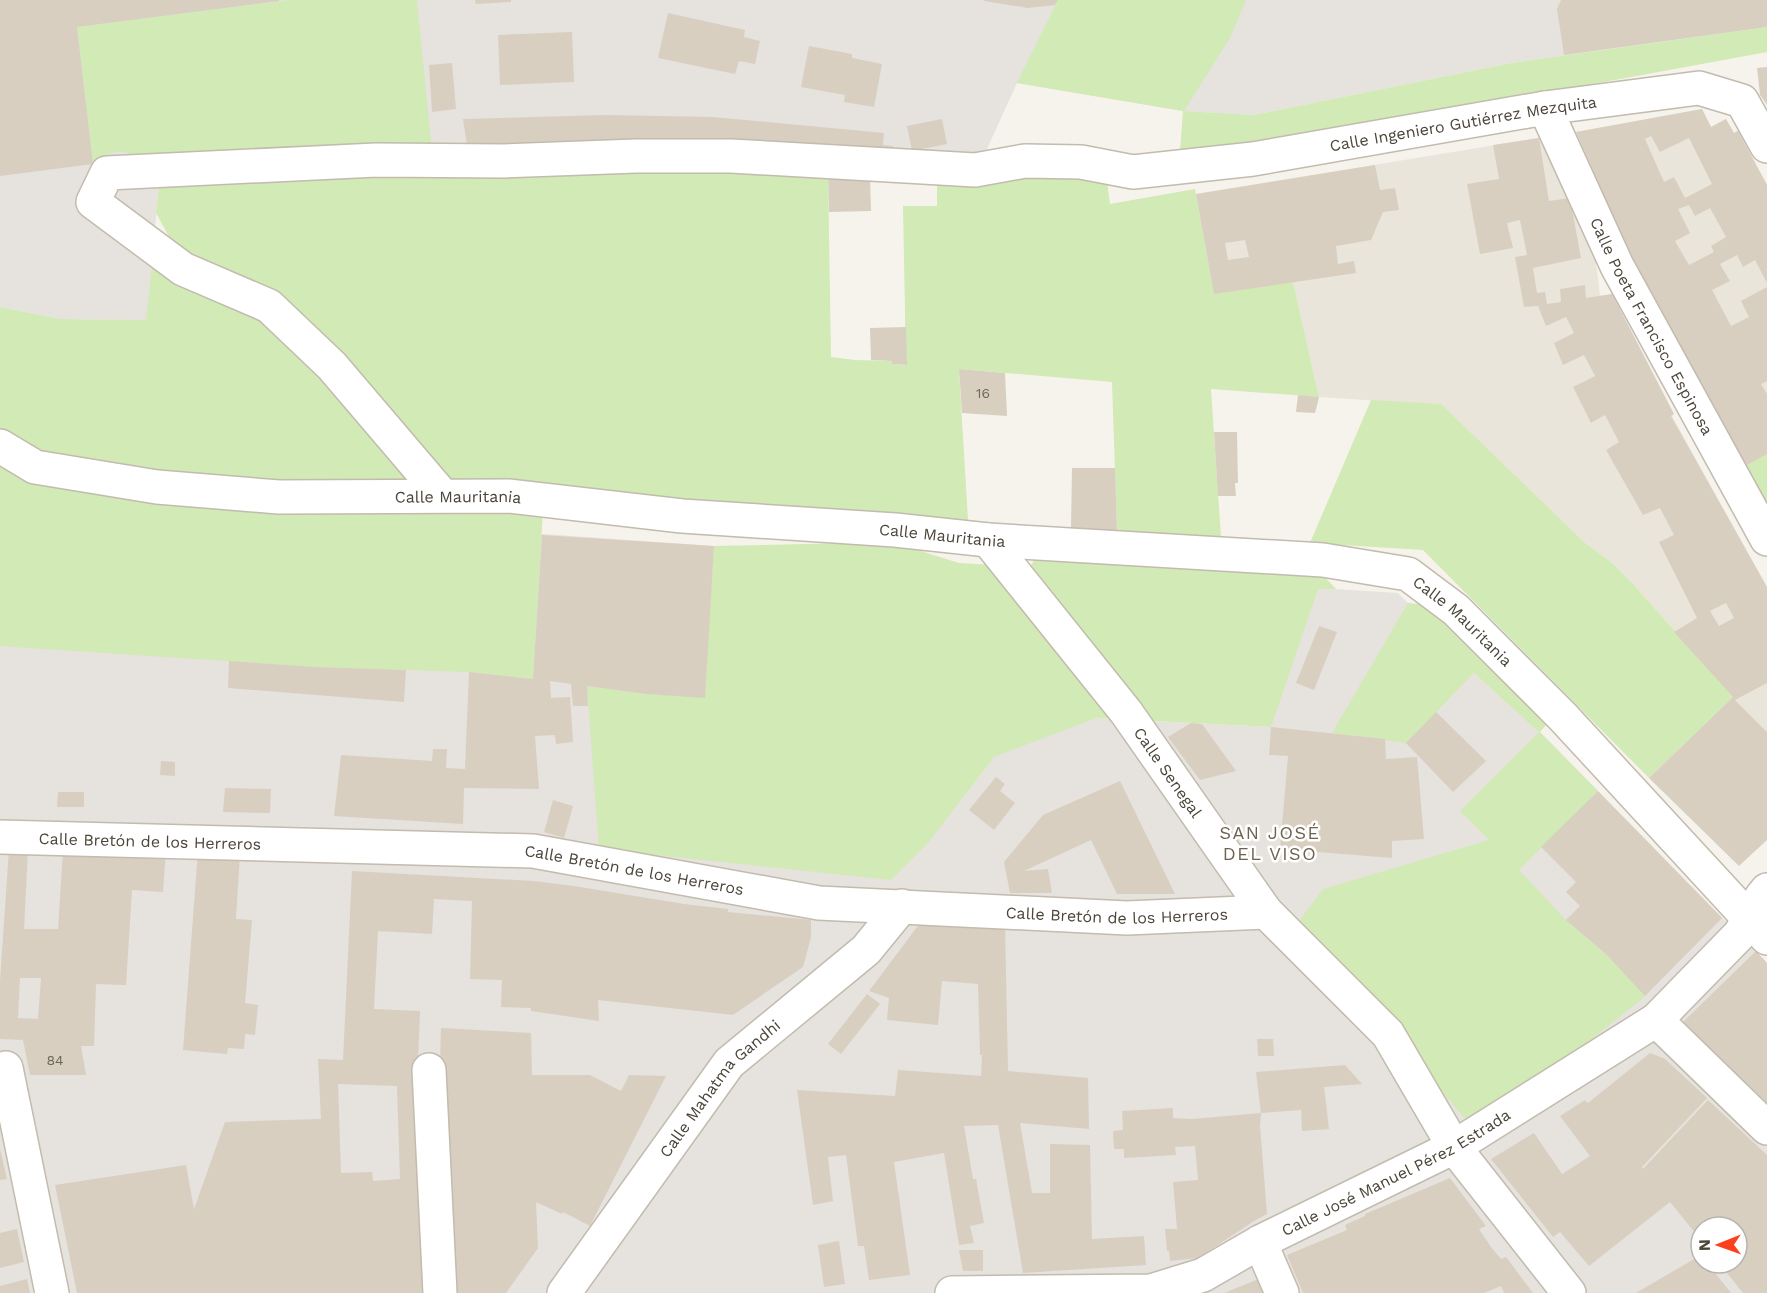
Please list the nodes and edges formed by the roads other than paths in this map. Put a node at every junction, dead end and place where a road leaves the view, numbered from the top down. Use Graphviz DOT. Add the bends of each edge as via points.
graph roads {
  1 [pos="1545,108"];
  2 [pos="1767,146"];
  3 [pos="0,447"];
  4 [pos="442,495"];
  5 [pos="1767,539"];
  6 [pos="988,540"];
  7 [pos="0,837"];
  8 [pos="1767,890"];
  9 [pos="902,906"];
  10 [pos="1266,912"];
  11 [pos="1758,928"];
  12 [pos="1656,1020"];
  13 [pos="6,1068"];
  14 [pos="429,1070"];
  15 [pos="1767,1128"];
  16 [pos="1454,1147"];
  17 [pos="1260,1242"];
  18 [pos="52,1293"];
  19 [pos="440,1293"];
  20 [pos="564,1293"];
  21 [pos="952,1293"];
  22 [pos="1282,1293"];
  23 [pos="1569,1293"];
  1 -- 2 [label="street, Calle Ingeniero Gutiérrez Mezquita" via="1700,88 1743,101"];
  1 -- 4 [label="street, Calle Ingeniero Gutiérrez Mezquita" via="1253,159 1132,172 1081,162 1025,161 975,170 731,156 636,156 376,160 107,173 93,202 183,269 269,306 332,366"];
  1 -- 5 [label="street, Calle Poeta Francisco Espinosa" via="1617,266"];
  3 -- 4 [label="street, Calle Mauritania" via="35,467 157,487 279,497"];
  4 -- 6 [label="street, Calle Mauritania" via="508,496 682,516"];
  6 -- 10 [label="street, Calle Senegal" via="1126,712"];
  6 -- 11 [label="street, Calle Mauritania" via="1323,561 1408,574 1456,610 1563,717"];
  7 -- 9 [label="street, Calle Bretón de los Herreros" via="533,851 819,903"];
  8 -- 11 [label="street, Calle José Manuel Pérez Estrada" via="1762,896"];
  9 -- 10 [label="street, Calle Bretón de los Herreros" via="1126,918"];
  9 -- 20 [label="street, Calle Mahatma Gandhi" via="866,950 729,1063"];
  10 -- 16 [label="street, Calle Senegal" via="1388,1034"];
  11 -- 12 [label="street, Calle José Manuel Pérez Estrada" via="1740,934"];
  12 -- 15 [label="street"];
  12 -- 16 [label="street, Calle José Manuel Pérez Estrada"];
  13 -- 18 [label="street"];
  14 -- 19 [label="street"];
  16 -- 17 [label="street, Calle José Manuel Pérez Estrada"];
  16 -- 23 [label="street, Calle Senegal"];
  17 -- 21 [label="street, Calle José Manuel Pérez Estrada" via="1203,1275 1151,1291"];
  17 -- 22 [label="street"];
}
